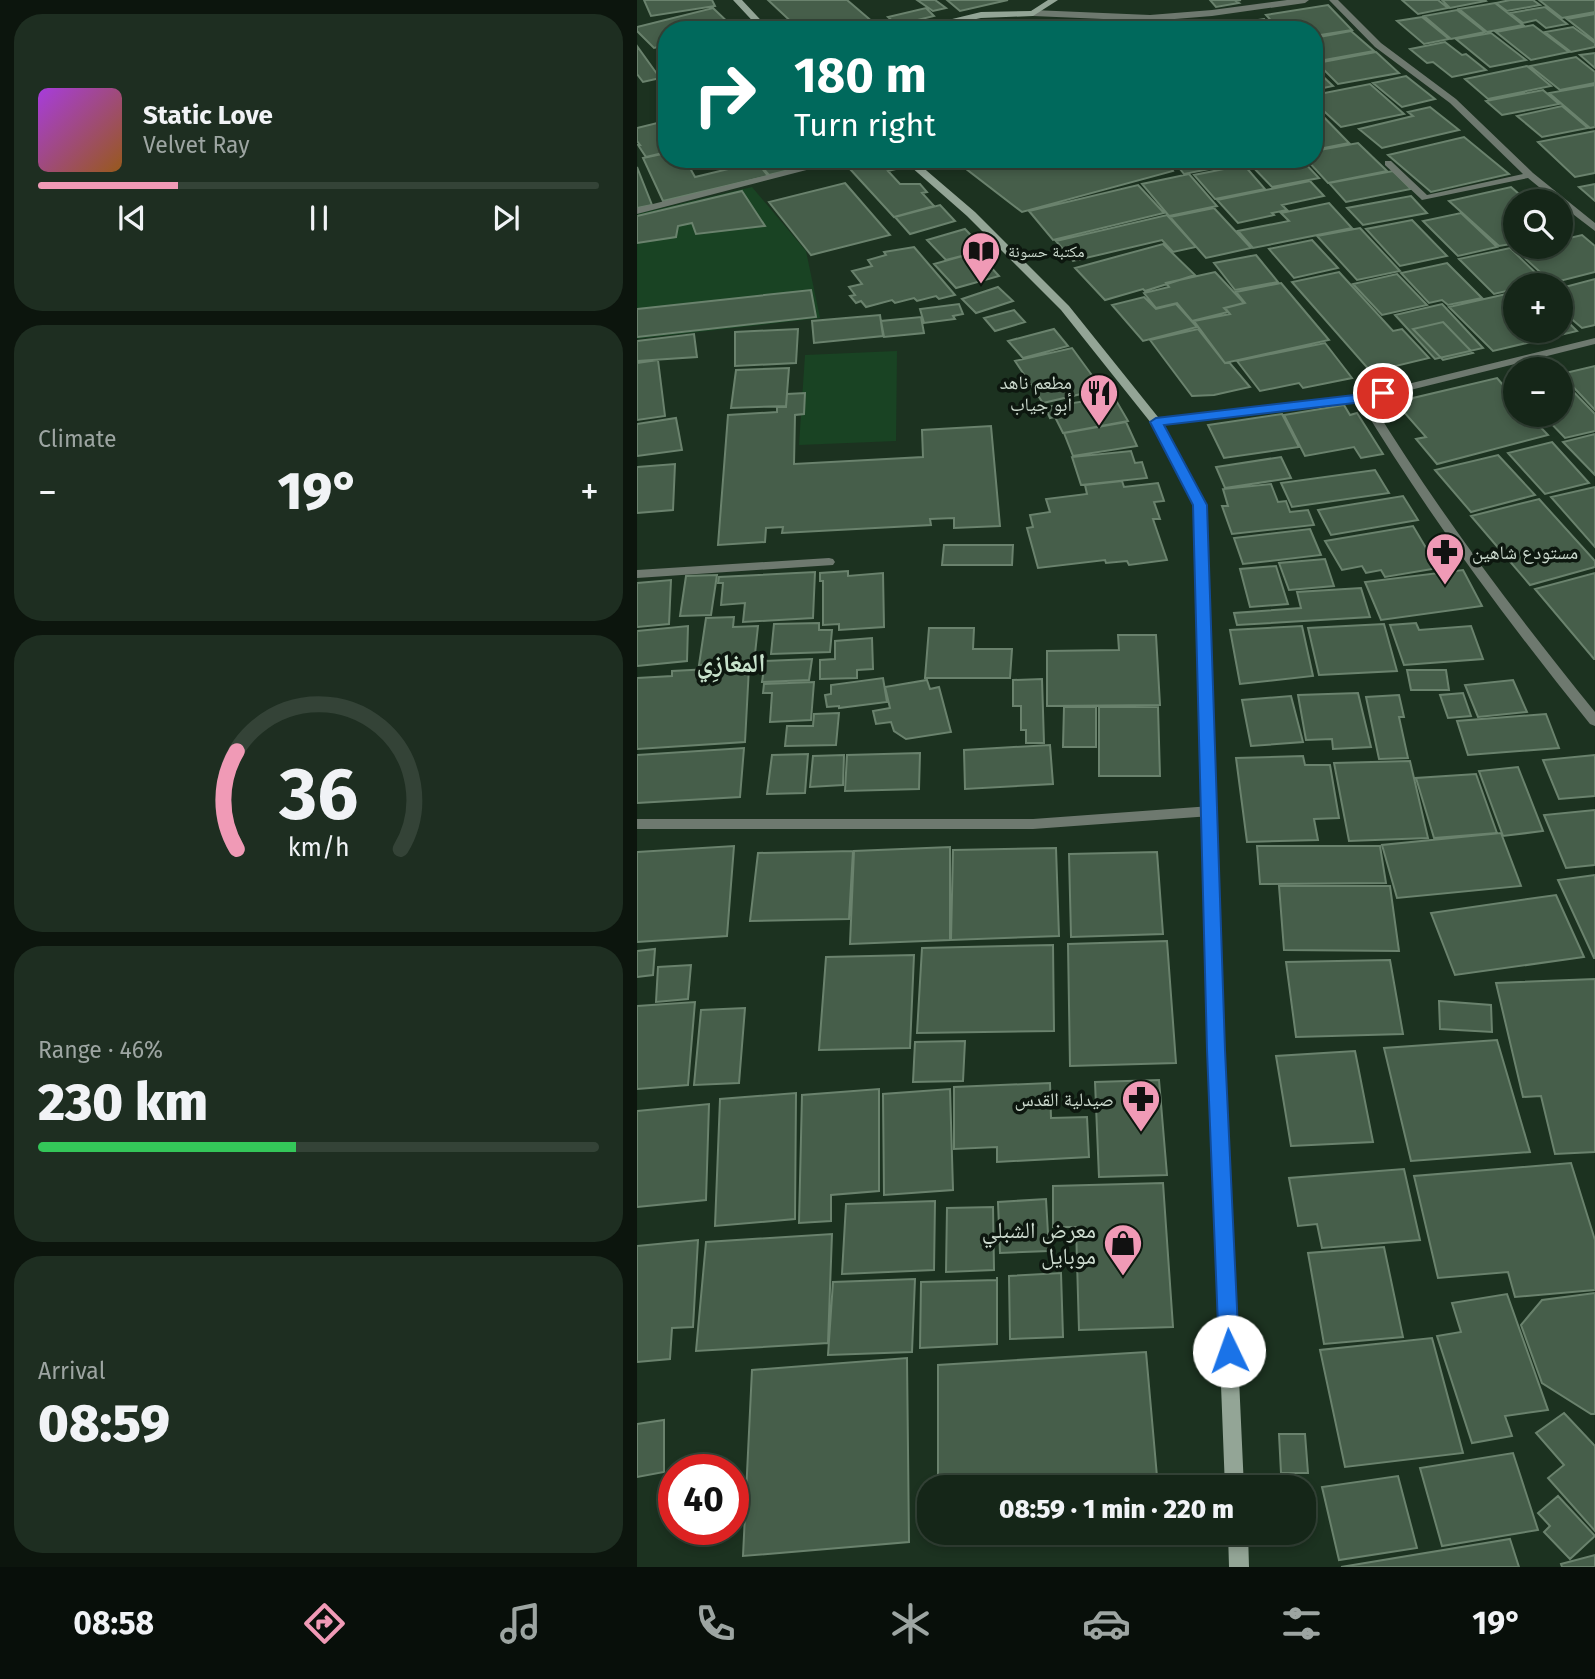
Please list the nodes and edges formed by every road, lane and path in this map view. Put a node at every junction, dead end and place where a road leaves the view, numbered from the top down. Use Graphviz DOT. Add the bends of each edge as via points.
graph roads {
  1 [pos="737,0"];
  2 [pos="1054,0"];
  3 [pos="1305,0"];
  4 [pos="1333,0"];
  5 [pos="1033,13"];
  6 [pos="757,21"];
  7 [pos="953,21"];
  8 [pos="1388,163"];
  9 [pos="809,168"];
  10 [pos="917,168"];
  11 [pos="1530,175"];
  12 [pos="637,211"];
  13 [pos="1595,228"];
  14 [pos="1595,341"];
  15 [pos="1363,398"];
  16 [pos="1156,422"];
  17 [pos="829,562"];
  18 [pos="637,574"];
  19 [pos="1595,721"];
  20 [pos="1211,811"];
  21 [pos="637,824"];
  22 [pos="1234,1475"];
  23 [pos="1238,1545"];
  24 [pos="1239,1567"];
  1 -- 6 [label="street"];
  2 -- 5 [label="street"];
  3 -- 5 [label="street" via="1150,18"];
  4 -- 11 [label="street" via="1378,45 1453,101"];
  5 -- 7 [label="street"];
  8 -- 11 [label="street" via="1425,198"];
  9 -- 12 [label="street"];
  10 -- 16 [label="street" via="1065,308"];
  11 -- 13 [label="street"];
  14 -- 15 [label="street"];
  15 -- 16 [label="street"];
  15 -- 19 [label="street" via="1407,473"];
  16 -- 20 [label="street" via="1200,505"];
  17 -- 18 [label="street"];
  20 -- 21 [label="street" via="1033,824"];
  20 -- 22 [label="street"];
  23 -- 24 [label="street"];
}
